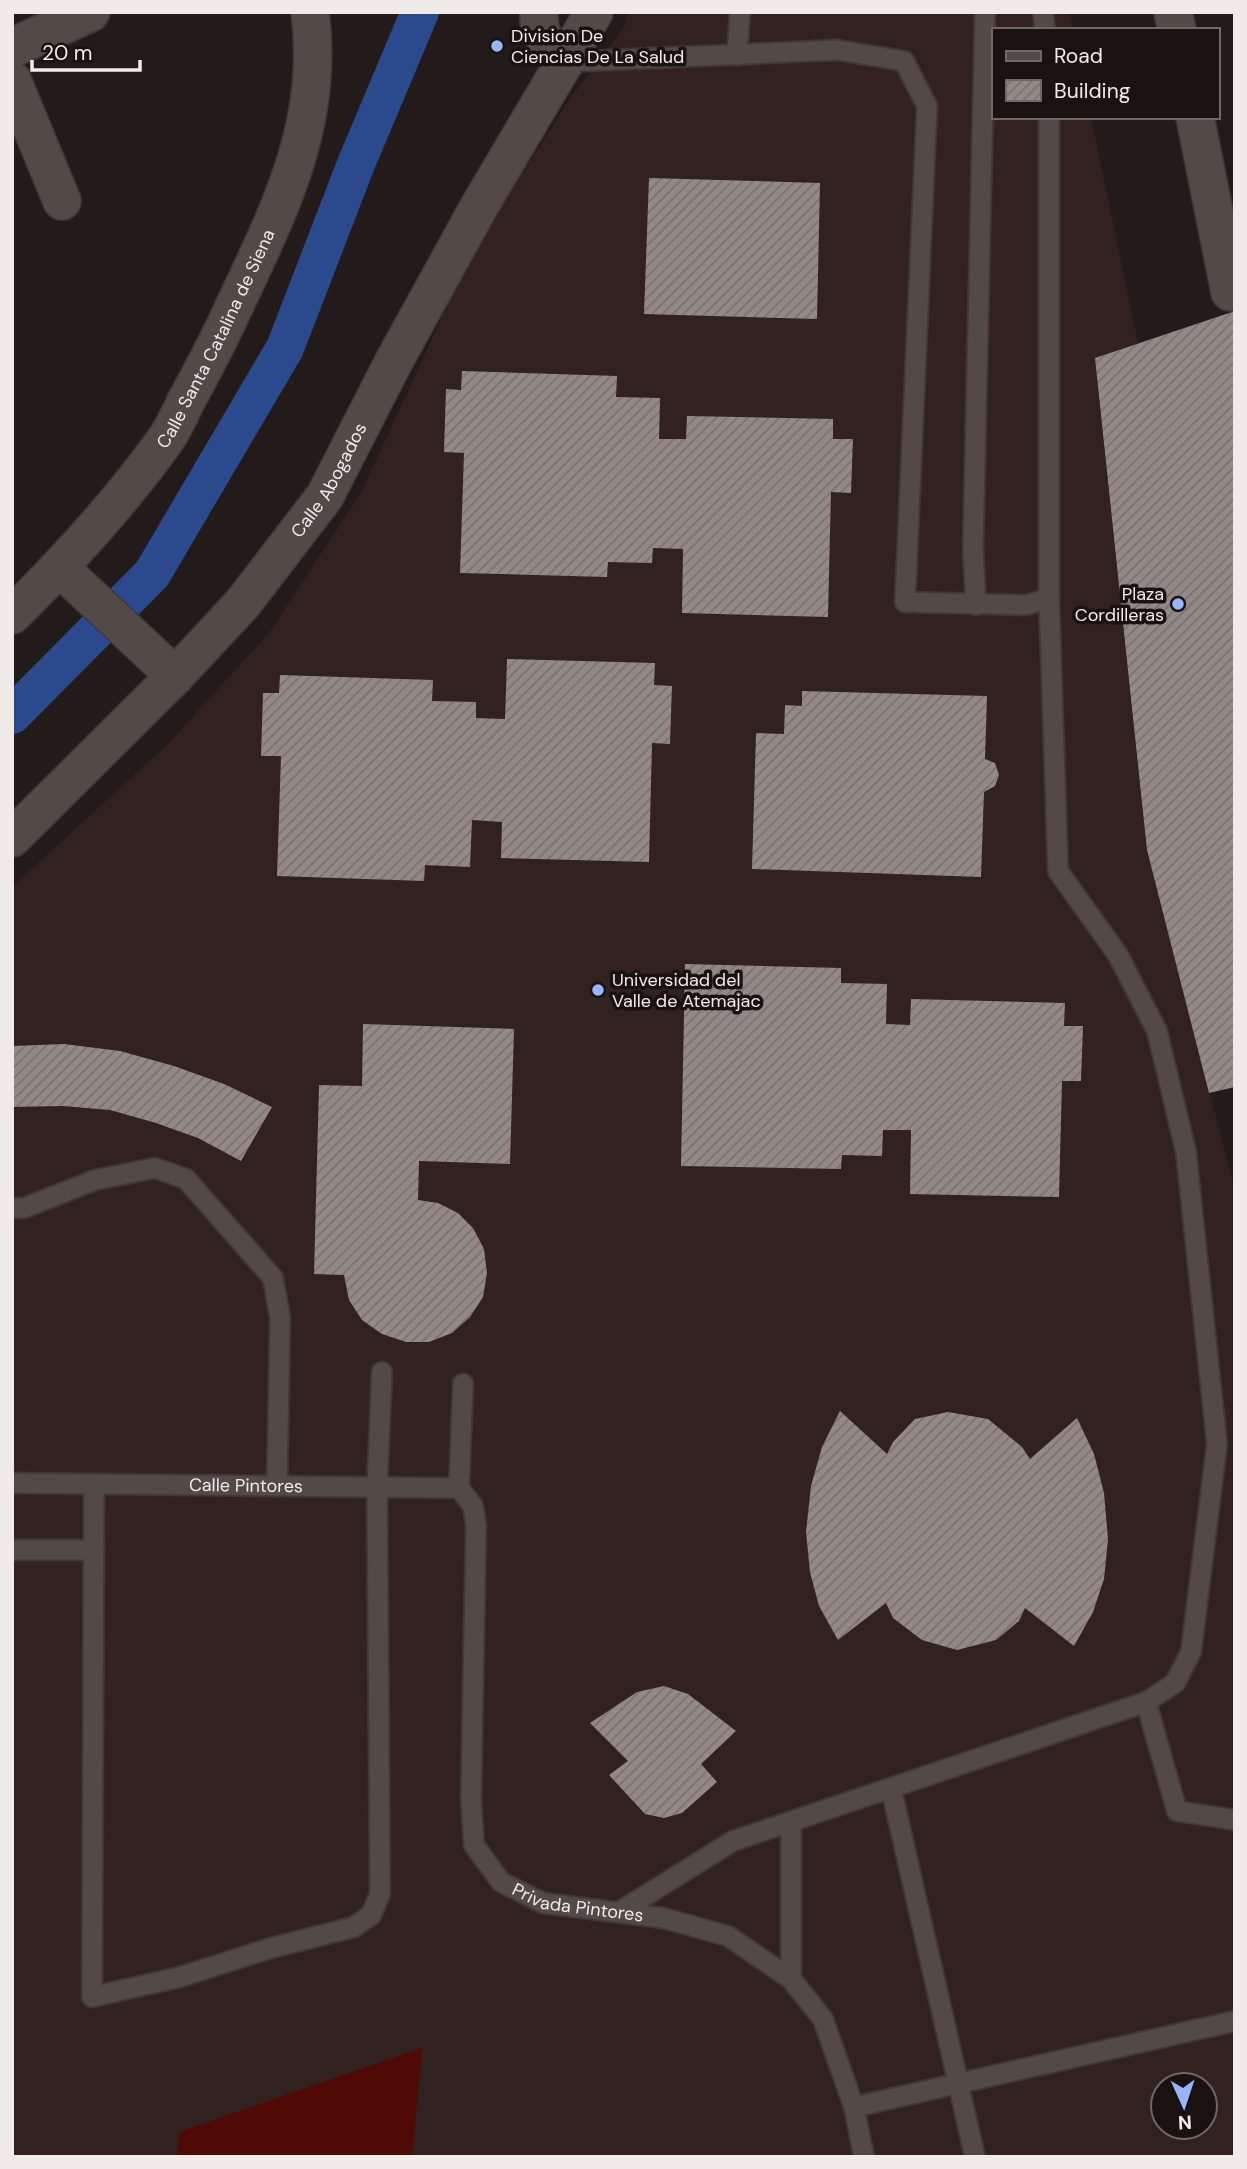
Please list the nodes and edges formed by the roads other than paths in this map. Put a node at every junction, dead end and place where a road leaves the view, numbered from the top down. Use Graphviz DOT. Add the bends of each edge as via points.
graph roads {
  1 [pos="90,12"];
  2 [pos="310,12"];
  3 [pos="539,12"];
  4 [pos="594,12"];
  5 [pos="740,12"];
  6 [pos="985,12"];
  7 [pos="12,48"];
  8 [pos="737,55"];
  9 [pos="989,57"];
  10 [pos="565,62"];
  11 [pos="12,80"];
  12 [pos="1049,119"];
  13 [pos="1196,119"];
  14 [pos="1223,191"];
  15 [pos="62,201"];
  16 [pos="1230,292"];
  17 [pos="60,568"];
  18 [pos="1049,598"];
  19 [pos="976,605"];
  20 [pos="12,615"];
  21 [pos="162,664"];
  22 [pos="12,838"];
  23 [pos="12,1208"];
  24 [pos="382,1372"];
  25 [pos="463,1384"];
  26 [pos="12,1483"];
  27 [pos="94,1484"];
  28 [pos="277,1486"];
  29 [pos="377,1487"];
  30 [pos="459,1488"];
  31 [pos="12,1550"];
  32 [pos="94,1550"];
  33 [pos="1146,1702"];
  34 [pos="891,1788"];
  35 [pos="1235,1819"];
  36 [pos="791,1822"];
  37 [pos="619,1912"];
  38 [pos="791,1979"];
  39 [pos="1235,2021"];
  40 [pos="958,2083"];
  41 [pos="854,2107"];
  42 [pos="864,2157"];
  43 [pos="975,2157"];
  1 -- 7 [label="street"];
  2 -- 17 [label="street, Calle Santa Catalina de Siena" via="313,79 305,130 282,204 167,436"];
  3 -- 10 [label="street" via="544,41"];
  4 -- 10 [label="street, Calle Abogados"];
  5 -- 8 [label="lane"];
  6 -- 9 [label="lane"];
  8 -- 10 [label="lane"];
  8 -- 19 [label="lane" via="837,51 904,61 927,106 905,602"];
  9 -- 19 [label="lane" via="973,550"];
  10 -- 21 [label="street, Calle Abogados" via="480,205 325,496 243,603"];
  11 -- 15 [label="street"];
  12 -- 18 [label="lane"];
  13 -- 14 [label="street"];
  14 -- 16 [label="street"];
  17 -- 20 [label="street, Calle Santa Catalina de Siena"];
  17 -- 21 [label="street"];
  18 -- 19 [label="lane" via="1026,605"];
  18 -- 33 [label="lane" via="1058,871 1118,955 1157,1031 1186,1152 1217,1444 1191,1652 1175,1683"];
  21 -- 22 [label="street, Calle Abogados"];
  23 -- 28 [label="lane" via="24,1208 95,1180 155,1168 186,1179 273,1278 280,1318"];
  24 -- 29 [label="lane"];
  25 -- 30 [label="lane"];
  26 -- 27 [label="lane, Calle Pintores"];
  27 -- 28 [label="lane, Calle Pintores"];
  27 -- 32 [label="lane"];
  28 -- 29 [label="lane, Calle Pintores"];
  29 -- 30 [label="lane, Calle Pintores"];
  29 -- 32 [label="lane" via="380,1894 371,1916 354,1927 92,1997"];
  30 -- 37 [label="lane, Privada Pintores" via="473,1506 476,1525 474,1845 501,1882 542,1903"];
  31 -- 32 [label="lane"];
  33 -- 34 [label="lane"];
  33 -- 35 [label="lane" via="1177,1811"];
  34 -- 36 [label="lane"];
  34 -- 40 [label="lane"];
  36 -- 37 [label="lane" via="733,1841"];
  36 -- 38 [label="lane"];
  37 -- 38 [label="lane, Privada Pintores" via="663,1918 728,1936"];
  38 -- 41 [label="lane, Privada Pintores" via="823,2019"];
  39 -- 40 [label="lane"];
  40 -- 41 [label="lane"];
  40 -- 43 [label="lane"];
  41 -- 42 [label="lane, Privada Pintores"];
}
